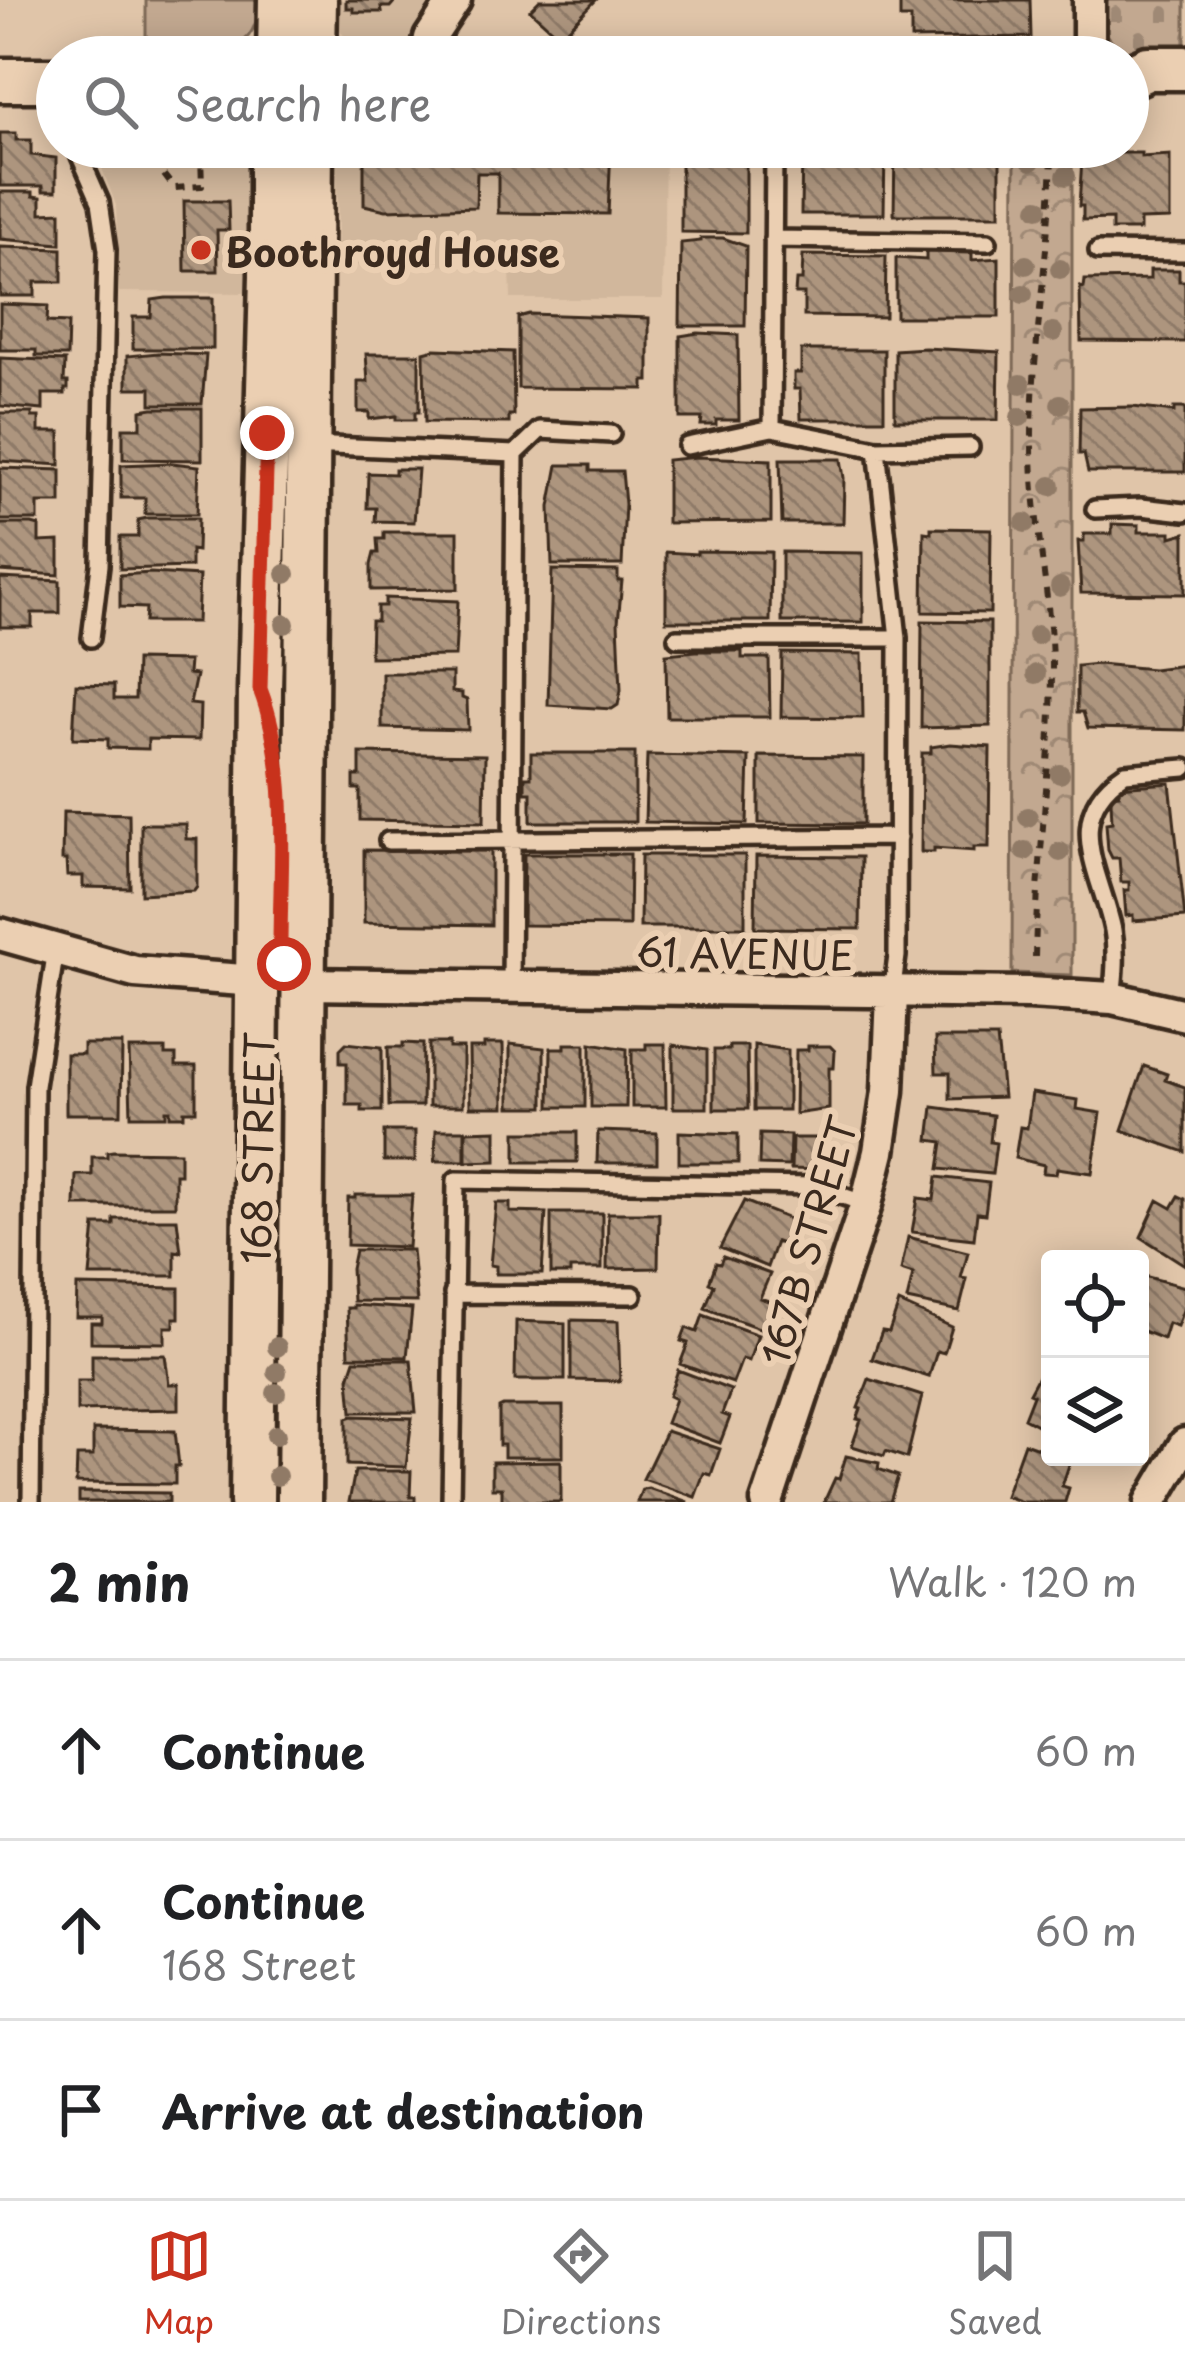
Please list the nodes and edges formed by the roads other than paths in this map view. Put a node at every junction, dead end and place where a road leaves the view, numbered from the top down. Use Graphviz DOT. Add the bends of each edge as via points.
graph roads {
  1 [pos="280,0"];
  2 [pos="314,0"];
  3 [pos="455,0"];
  4 [pos="1089,0"];
  5 [pos="279,36"];
  6 [pos="314,36"];
  7 [pos="431,36"];
  8 [pos="1089,36"];
  9 [pos="1149,68"];
  10 [pos="1185,68"];
  11 [pos="0,80"];
  12 [pos="36,80"];
  13 [pos="1149,97"];
  14 [pos="1185,97"];
  15 [pos="85,168"];
  16 [pos="271,168"];
  17 [pos="310,168"];
  18 [pos="774,168"];
  19 [pos="773,239"];
  20 [pos="988,242"];
  21 [pos="1098,250"];
  22 [pos="1185,252"];
  23 [pos="772,428"];
  24 [pos="611,434"];
  25 [pos="309,445"];
  26 [pos="687,446"];
  27 [pos="970,447"];
  28 [pos="877,449"];
  29 [pos="515,454"];
  30 [pos="1095,509"];
  31 [pos="1185,512"];
  32 [pos="91,638"];
  33 [pos="677,638"];
  34 [pos="898,638"];
  35 [pos="260,689"];
  36 [pos="1185,768"];
  37 [pos="898,837"];
  38 [pos="512,840"];
  39 [pos="388,841"];
  40 [pos="0,934"];
  41 [pos="56,947"];
  42 [pos="257,981"];
  43 [pos="302,984"];
  44 [pos="511,988"];
  45 [pos="892,994"];
  46 [pos="1112,998"];
  47 [pos="1185,1015"];
  48 [pos="866,1204"];
  49 [pos="453,1294"];
  50 [pos="633,1295"];
  51 [pos="300,1319"];
  52 [pos="1185,1444"];
  53 [pos="31,1502"];
  54 [pos="252,1502"];
  55 [pos="299,1502"];
  56 [pos="451,1502"];
  57 [pos="766,1502"];
  58 [pos="1151,1502"];
  1 -- 5 [label="main road"];
  2 -- 6 [label="main road"];
  3 -- 7 [label="street"];
  4 -- 8 [label="street"];
  9 -- 10 [label="main road"];
  11 -- 12 [label="main road"];
  13 -- 14 [label="main road"];
  15 -- 32 [label="lane" via="100,202 106,250 100,565"];
  16 -- 35 [label="main road, 168 STREET"];
  17 -- 25 [label="main road, 168 STREET"];
  18 -- 19 [label="lane"];
  19 -- 20 [label="lane"];
  19 -- 23 [label="lane"];
  21 -- 22 [label="lane"];
  23 -- 26 [label="lane"];
  23 -- 28 [label="lane"];
  24 -- 29 [label="lane" via="540,430"];
  25 -- 29 [label="lane"];
  25 -- 43 [label="main road, 168 STREET"];
  27 -- 28 [label="lane"];
  28 -- 34 [label="lane"];
  29 -- 38 [label="lane"];
  30 -- 31 [label="lane"];
  33 -- 34 [label="lane"];
  34 -- 37 [label="lane"];
  35 -- 42 [label="main road, 168 STREET"];
  35 -- 43 [label="main road" via="278,754 280,948"];
  36 -- 46 [label="lane" via="1126,773 1105,790 1089,822 1112,928"];
  37 -- 38 [label="lane"];
  37 -- 45 [label="lane"];
  38 -- 39 [label="lane"];
  38 -- 44 [label="lane"];
  40 -- 41 [label="street"];
  41 -- 42 [label="street" via="135,972"];
  41 -- 53 [label="lane" via="35,1086"];
  42 -- 51 [label="main road" via="279,1012 281,1231"];
  42 -- 54 [label="main road, 168 STREET"];
  43 -- 44 [label="street, 61 AVENUE"];
  43 -- 51 [label="main road, 168 STREET"];
  44 -- 45 [label="street, 61 AVENUE"];
  45 -- 46 [label="street, 61 AVENUE"];
  45 -- 48 [label="street, 167B STREET" via="888,1091"];
  46 -- 47 [label="street, 61 AVENUE"];
  48 -- 49 [label="lane" via="814,1186 456,1180"];
  48 -- 57 [label="street, 167B STREET"];
  49 -- 50 [label="lane"];
  49 -- 56 [label="lane"];
  51 -- 55 [label="main road, 168 STREET"];
  52 -- 58 [label="street"];
}
